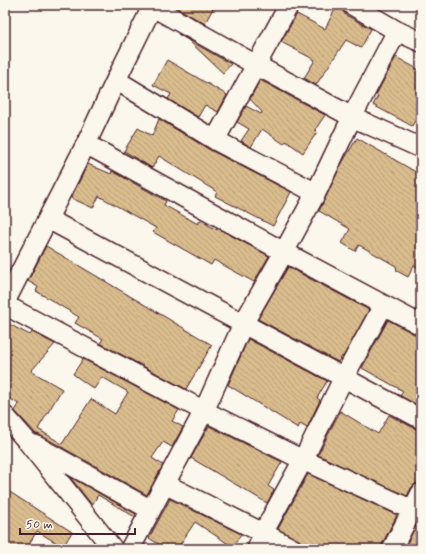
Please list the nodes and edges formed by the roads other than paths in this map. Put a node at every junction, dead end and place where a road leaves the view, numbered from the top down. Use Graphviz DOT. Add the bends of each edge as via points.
graph roads {
  1 [pos="289,5"];
  2 [pos="352,5"];
  3 [pos="153,6"];
  4 [pos="397,31"];
  5 [pos="421,42"];
  6 [pos="256,65"];
  7 [pos="116,80"];
  8 [pos="352,117"];
  9 [pos="215,140"];
  10 [pos="86,144"];
  11 [pos="421,148"];
  12 [pos="316,193"];
  13 [pos="48,220"];
  14 [pos="284,252"];
  15 [pos="5,304"];
  16 [pos="383,306"];
  17 [pos="243,324"];
  18 [pos="421,325"];
  19 [pos="344,377"];
  20 [pos="204,411"];
  21 [pos="5,416"];
  22 [pos="421,419"];
  23 [pos="27,441"];
  24 [pos="303,460"];
  25 [pos="165,484"];
  26 [pos="418,506"];
  27 [pos="151,510"];
  28 [pos="260,541"];
  29 [pos="113,549"];
  30 [pos="130,549"];
  31 [pos="293,549"];
  32 [pos="392,549"];
  1 -- 6 [label="street"];
  2 -- 4 [label="street"];
  3 -- 6 [label="street"];
  3 -- 7 [label="street"];
  4 -- 5 [label="street"];
  4 -- 8 [label="street"];
  6 -- 8 [label="street"];
  6 -- 9 [label="street"];
  7 -- 9 [label="street"];
  7 -- 10 [label="street"];
  8 -- 11 [label="street"];
  8 -- 12 [label="street"];
  9 -- 12 [label="street"];
  10 -- 13 [label="street"];
  10 -- 14 [label="street"];
  12 -- 14 [label="street"];
  13 -- 15 [label="street"];
  13 -- 17 [label="street"];
  14 -- 16 [label="street"];
  14 -- 17 [label="street"];
  15 -- 20 [label="street"];
  16 -- 18 [label="street"];
  16 -- 19 [label="street"];
  17 -- 19 [label="street"];
  17 -- 20 [label="street"];
  19 -- 22 [label="street"];
  19 -- 24 [label="street"];
  20 -- 24 [label="street"];
  20 -- 25 [label="street"];
  21 -- 23 [label="street"];
  23 -- 27 [label="street"];
  23 -- 29 [label="street"];
  24 -- 26 [label="street"];
  24 -- 28 [label="street"];
  25 -- 27 [label="street"];
  25 -- 28 [label="street"];
  26 -- 32 [label="street"];
  27 -- 30 [label="street"];
  28 -- 31 [label="street"];
}
